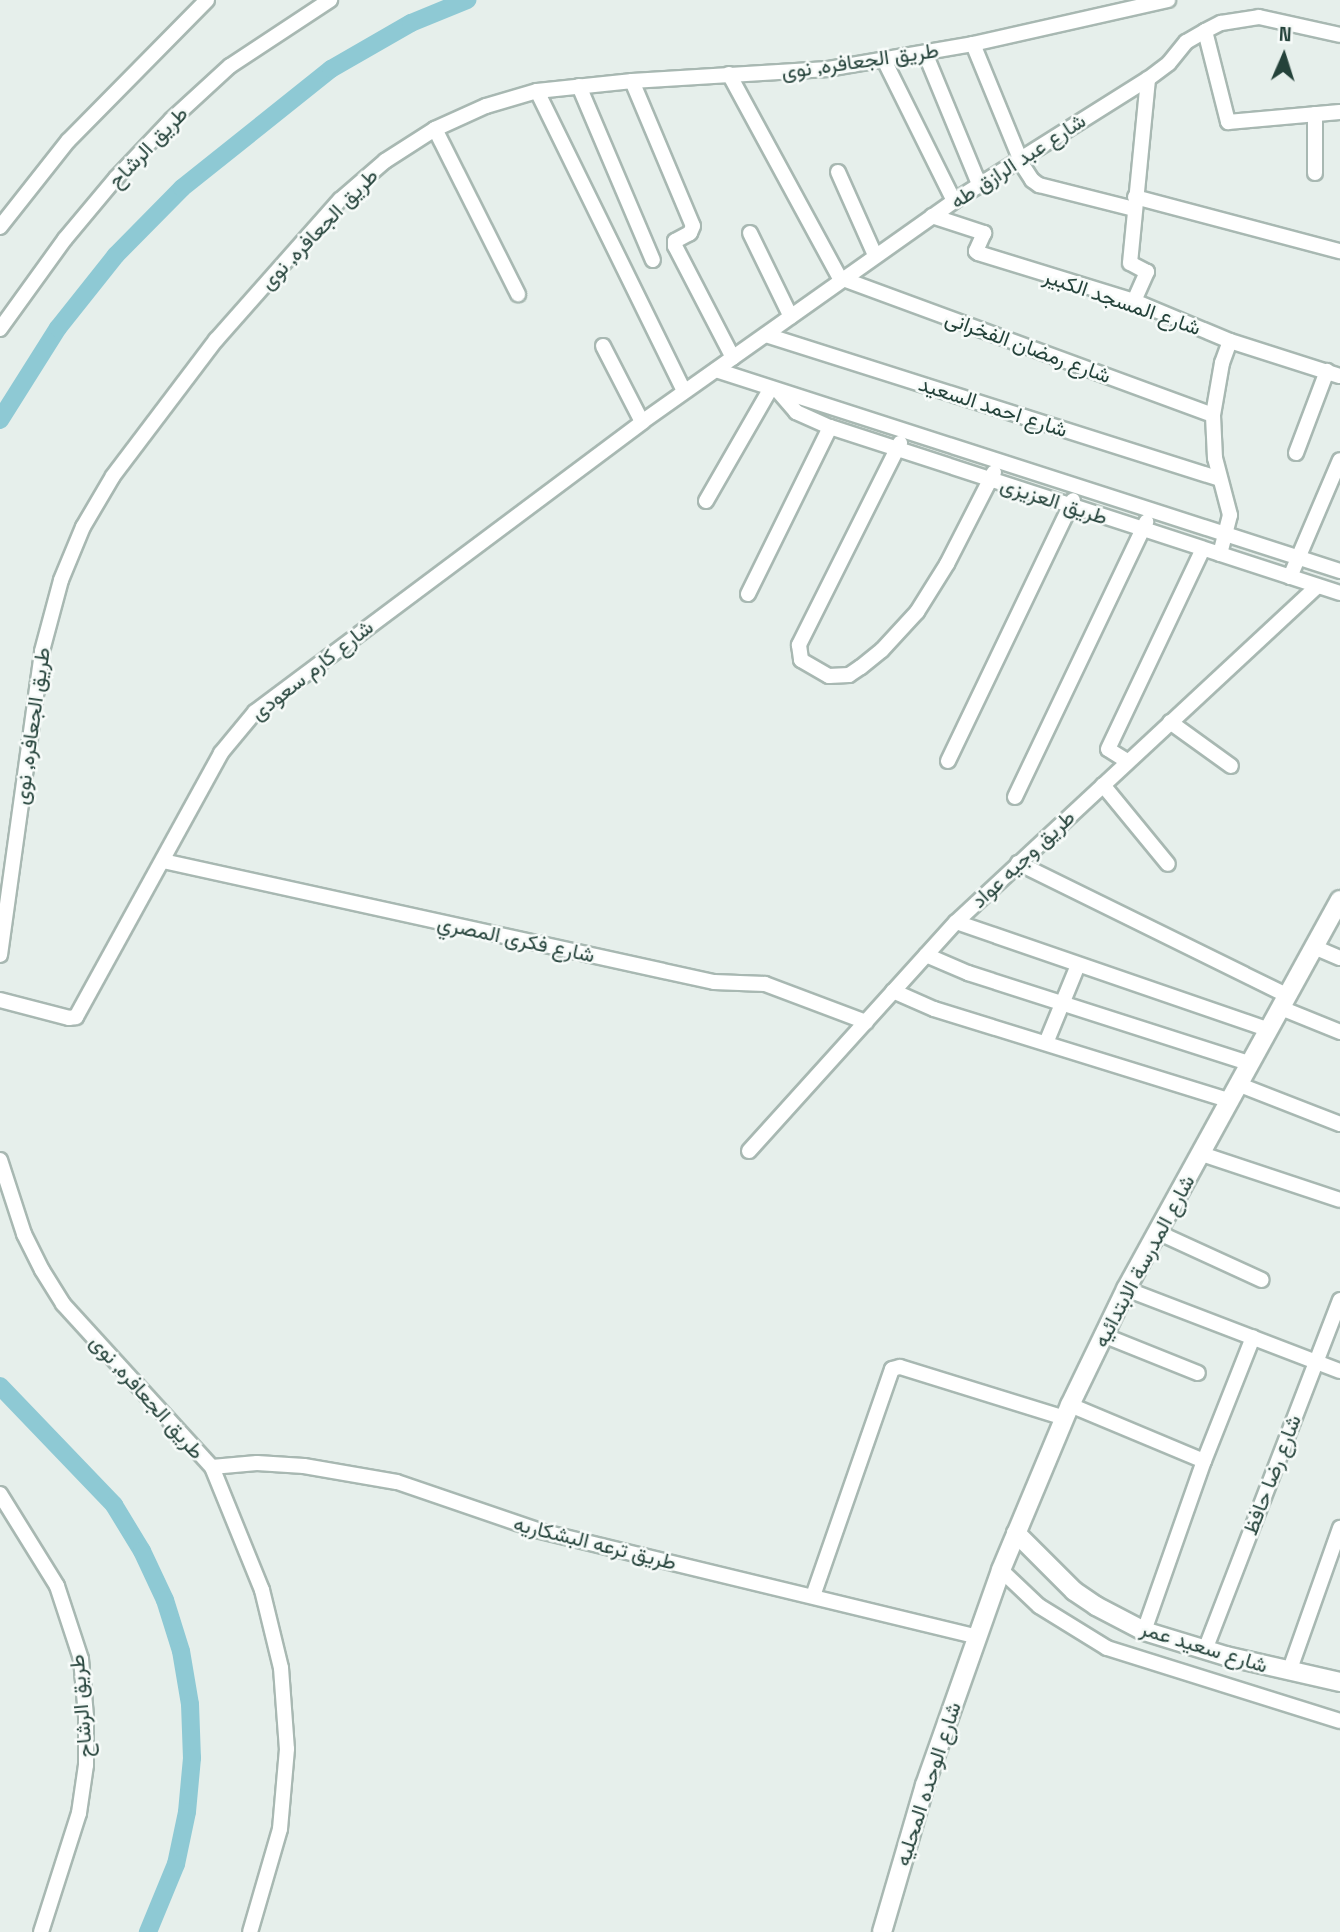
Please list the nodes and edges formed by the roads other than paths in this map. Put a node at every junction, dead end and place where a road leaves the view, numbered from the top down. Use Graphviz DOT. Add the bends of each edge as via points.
graph roads {
  1 [pos="207,0"];
  2 [pos="330,0"];
  3 [pos="1168,0"];
  4 [pos="1205,31"];
  5 [pos="1340,35"];
  6 [pos="973,44"];
  7 [pos="925,53"];
  8 [pos="884,60"];
  9 [pos="729,75"];
  10 [pos="1148,79"];
  11 [pos="632,81"];
  12 [pos="579,86"];
  13 [pos="537,91"];
  14 [pos="1340,112"];
  15 [pos="1315,114"];
  16 [pos="435,129"];
  17 [pos="1021,158"];
  18 [pos="838,172"];
  19 [pos="1315,173"];
  20 [pos="979,184"];
  21 [pos="954,201"];
  22 [pos="1134,203"];
  23 [pos="932,216"];
  24 [pos="0,227"];
  25 [pos="750,233"];
  26 [pos="1340,251"];
  27 [pos="875,255"];
  28 [pos="653,260"];
  29 [pos="842,280"];
  30 [pos="518,294"];
  31 [pos="1134,301"];
  32 [pos="791,317"];
  33 [pos="0,329"];
  34 [pos="766,335"];
  35 [pos="1230,341"];
  36 [pos="603,346"];
  37 [pos="733,358"];
  38 [pos="716,370"];
  39 [pos="1333,373"];
  40 [pos="775,389"];
  41 [pos="684,391"];
  42 [pos="1213,415"];
  43 [pos="642,422"];
  44 [pos="830,427"];
  45 [pos="904,432"];
  46 [pos="897,450"];
  47 [pos="1296,453"];
  48 [pos="1340,460"];
  49 [pos="998,462"];
  50 [pos="1220,479"];
  51 [pos="990,480"];
  52 [pos="1079,488"];
  53 [pos="706,501"];
  54 [pos="1070,507"];
  55 [pos="1151,511"];
  56 [pos="1142,529"];
  57 [pos="1227,536"];
  58 [pos="1203,549"];
  59 [pos="1220,554"];
  60 [pos="1298,558"];
  61 [pos="1340,571"];
  62 [pos="1290,577"];
  63 [pos="1317,586"];
  64 [pos="1340,593"];
  65 [pos="748,594"];
  66 [pos="1170,722"];
  67 [pos="948,761"];
  68 [pos="1127,761"];
  69 [pos="1231,765"];
  70 [pos="1103,785"];
  71 [pos="1015,797"];
  72 [pos="163,861"];
  73 [pos="1018,863"];
  74 [pos="1167,864"];
  75 [pos="1340,900"];
  76 [pos="956,922"];
  77 [pos="1314,947"];
  78 [pos="0,954"];
  79 [pos="926,955"];
  80 [pos="1340,958"];
  81 [pos="1078,965"];
  82 [pos="893,991"];
  83 [pos="0,1000"];
  84 [pos="1063,1002"];
  85 [pos="1284,1002"];
  86 [pos="866,1022"];
  87 [pos="1269,1030"];
  88 [pos="1340,1032"];
  89 [pos="1046,1043"];
  90 [pos="1251,1064"];
  91 [pos="1235,1093"];
  92 [pos="1340,1124"];
  93 [pos="749,1151"];
  94 [pos="1202,1154"];
  95 [pos="0,1160"];
  96 [pos="1340,1200"];
  97 [pos="1157,1232"];
  98 [pos="1262,1280"];
  99 [pos="1126,1289"];
  100 [pos="1340,1301"];
  101 [pos="1103,1335"];
  102 [pos="1253,1338"];
  103 [pos="1316,1361"];
  104 [pos="1340,1371"];
  105 [pos="1198,1373"];
  106 [pos="1068,1411"];
  107 [pos="1204,1461"];
  108 [pos="212,1467"];
  109 [pos="0,1494"];
  110 [pos="1340,1528"];
  111 [pos="1016,1533"];
  112 [pos="1001,1570"];
  113 [pos="813,1596"];
  114 [pos="1144,1631"];
  115 [pos="978,1637"];
  116 [pos="1205,1650"];
  117 [pos="1289,1672"];
  118 [pos="1340,1682"];
  119 [pos="1340,1721"];
  120 [pos="41,1932"];
  121 [pos="250,1932"];
  122 [pos="882,1932"];
  1 -- 24 [label="street" via="68,141"];
  2 -- 33 [label="street, طريق الرشاح" via="230,66 172,120 65,239"];
  3 -- 6 [label="street, طريق الجعافره, نوى"];
  4 -- 5 [label="street, شارع عبد الرازق طه" via="1221,23 1259,17"];
  4 -- 10 [label="street, شارع عبد الرازق طه" via="1186,42"];
  4 -- 15 [label="street" via="1226,120"];
  6 -- 7 [label="street, طريق الجعافره, نوى"];
  6 -- 17 [label="street"];
  7 -- 8 [label="street, طريق الجعافره, نوى"];
  7 -- 20 [label="street"];
  8 -- 9 [label="street, طريق الجعافره, نوى" via="803,72"];
  8 -- 21 [label="street"];
  9 -- 11 [label="street, طريق الجعافره, نوى"];
  9 -- 29 [label="street"];
  10 -- 17 [label="street, شارع عبد الرازق طه"];
  10 -- 22 [label="street"];
  11 -- 12 [label="street, طريق الجعافره, نوى"];
  11 -- 37 [label="street" via="693,226 675,246"];
  12 -- 13 [label="street, طريق الجعافره, نوى"];
  12 -- 28 [label="street"];
  13 -- 16 [label="street, طريق الجعافره, نوى" via="486,106"];
  13 -- 41 [label="street"];
  14 -- 15 [label="street"];
  15 -- 19 [label="street"];
  16 -- 30 [label="street"];
  16 -- 78 [label="street, طريق الجعافره, نوى" via="358,184 275,270 113,477 83,527 57,592 42,651"];
  17 -- 20 [label="street, شارع عبد الرازق طه"];
  17 -- 22 [label="street" via="1039,185"];
  18 -- 27 [label="street"];
  20 -- 21 [label="street, شارع عبد الرازق طه"];
  21 -- 23 [label="street, شارع عبد الرازق طه"];
  22 -- 26 [label="street"];
  22 -- 31 [label="street" via="1130,264 1147,272"];
  23 -- 27 [label="street, شارع عبد الرازق طه"];
  23 -- 31 [label="street, شارع المسجد الكبير" via="984,233 978,253"];
  25 -- 32 [label="street"];
  27 -- 29 [label="street, شارع عبد الرازق طه"];
  29 -- 32 [label="street, شارع عبد الرازق طه"];
  29 -- 42 [label="street, شارع رمضان الفخرانى"];
  31 -- 35 [label="street, شارع المسجد الكبير"];
  32 -- 34 [label="street, شارع عبد الرازق طه"];
  34 -- 37 [label="street, شارع عبد الرازق طه"];
  34 -- 50 [label="street, شارع احمد السعيد"];
  35 -- 39 [label="street, شارع المسجد الكبير"];
  35 -- 42 [label="street"];
  36 -- 43 [label="street"];
  37 -- 38 [label="street, شارع عبد الرازق طه"];
  38 -- 40 [label="street, طريق العزيزى"];
  38 -- 41 [label="street, شارع كارم سعودى"];
  39 -- 47 [label="street"];
  40 -- 44 [label="street, طريق العزيزى" via="796,412"];
  40 -- 45 [label="street, طريق العزيزى"];
  40 -- 53 [label="street"];
  41 -- 43 [label="street, شارع كارم سعودى"];
  42 -- 50 [label="street"];
  43 -- 72 [label="street, شارع كارم سعودى" via="256,712 221,753"];
  44 -- 46 [label="street, طريق العزيزى"];
  44 -- 65 [label="street"];
  45 -- 46 [label="street"];
  45 -- 49 [label="street, طريق العزيزى"];
  46 -- 51 [label="street, طريق العزيزى"];
  46 -- 51 [label="street" via="799,645 801,660 829,676 849,675 862,667 917,612"];
  48 -- 60 [label="street"];
  49 -- 51 [label="street"];
  49 -- 52 [label="street, طريق العزيزى"];
  50 -- 57 [label="street" via="1229,505"];
  51 -- 54 [label="street, طريق العزيزى"];
  52 -- 54 [label="street"];
  52 -- 55 [label="street, طريق العزيزى"];
  54 -- 56 [label="street, طريق العزيزى"];
  54 -- 67 [label="street"];
  55 -- 56 [label="street"];
  55 -- 57 [label="street, طريق العزيزى"];
  56 -- 58 [label="street, طريق العزيزى"];
  56 -- 71 [label="street"];
  57 -- 59 [label="street"];
  57 -- 60 [label="street, طريق العزيزى"];
  58 -- 59 [label="street, طريق العزيزى"];
  58 -- 68 [label="street" via="1108,749"];
  59 -- 62 [label="street, طريق العزيزى"];
  60 -- 61 [label="street, طريق العزيزى"];
  60 -- 62 [label="street"];
  62 -- 63 [label="street, طريق العزيزى"];
  63 -- 64 [label="street, طريق العزيزى"];
  63 -- 66 [label="street, طريق وجيه عواد"];
  66 -- 68 [label="street, طريق وجيه عواد"];
  66 -- 69 [label="street"];
  68 -- 70 [label="street, طريق وجيه عواد"];
  70 -- 73 [label="street, طريق وجيه عواد"];
  70 -- 74 [label="street"];
  72 -- 83 [label="street, شارع كارم سعودى" via="76,1017"];
  72 -- 86 [label="street, شارع فكرى المصري" via="714,982 765,984"];
  73 -- 76 [label="street, طريق وجيه عواد"];
  73 -- 85 [label="street"];
  75 -- 77 [label="street, شارع المدرسة الابتدائيه"];
  76 -- 79 [label="street, طريق وجيه عواد"];
  76 -- 81 [label="street"];
  77 -- 80 [label="street"];
  77 -- 85 [label="street, شارع المدرسة الابتدائيه"];
  79 -- 82 [label="street, طريق وجيه عواد"];
  79 -- 84 [label="street"];
  81 -- 84 [label="street"];
  81 -- 87 [label="street"];
  82 -- 86 [label="street, طريق وجيه عواد"];
  82 -- 89 [label="street" via="934,1009"];
  84 -- 89 [label="street"];
  84 -- 90 [label="street"];
  85 -- 87 [label="street, شارع المدرسة الابتدائيه"];
  85 -- 88 [label="street"];
  86 -- 93 [label="street, طريق وجيه عواد"];
  87 -- 90 [label="street, شارع المدرسة الابتدائيه"];
  89 -- 91 [label="street"];
  90 -- 91 [label="street, شارع المدرسة الابتدائيه"];
  91 -- 92 [label="street"];
  91 -- 94 [label="street, شارع المدرسة الابتدائيه"];
  94 -- 96 [label="street"];
  94 -- 97 [label="street, شارع المدرسة الابتدائيه"];
  95 -- 108 [label="street, طريق الجعافره, نوى" via="24,1234 63,1304"];
  97 -- 98 [label="street"];
  97 -- 99 [label="street, شارع المدرسة الابتدائيه"];
  99 -- 101 [label="street, شارع المدرسة الابتدائيه"];
  99 -- 102 [label="street"];
  100 -- 103 [label="street, شارع رضا حافظ"];
  101 -- 105 [label="street"];
  101 -- 106 [label="street, شارع المدرسة الابتدائيه"];
  102 -- 103 [label="street"];
  102 -- 107 [label="street"];
  103 -- 104 [label="street"];
  103 -- 116 [label="street, شارع رضا حافظ"];
  106 -- 107 [label="street"];
  106 -- 111 [label="street, شارع المدرسة الابتدائيه"];
  106 -- 113 [label="street" via="894,1368"];
  107 -- 114 [label="street"];
  108 -- 113 [label="street, طريق ترعه البشكاريه" via="257,1463 304,1466 397,1482 540,1531"];
  108 -- 121 [label="street, طريق الجعافره, نوى" via="262,1590 281,1668 287,1749 279,1829"];
  109 -- 120 [label="street, طريق الرشاح" via="57,1586 80,1659 86,1716 86,1765 79,1813"];
  110 -- 117 [label="street"];
  111 -- 112 [label="street, شارع المدرسة الابتدائيه"];
  111 -- 114 [label="street, شارع سعيد عمر" via="1074,1591"];
  112 -- 115 [label="street, شارع المدرسة الابتدائيه"];
  112 -- 119 [label="street" via="1040,1606 1107,1648"];
  113 -- 115 [label="street, طريق ترعه البشكاريه"];
  114 -- 116 [label="street, شارع سعيد عمر"];
  115 -- 122 [label="street, شارع الوحده المحليه" via="912,1821"];
  116 -- 117 [label="street, شارع سعيد عمر"];
  117 -- 118 [label="street, شارع سعيد عمر"];
}
